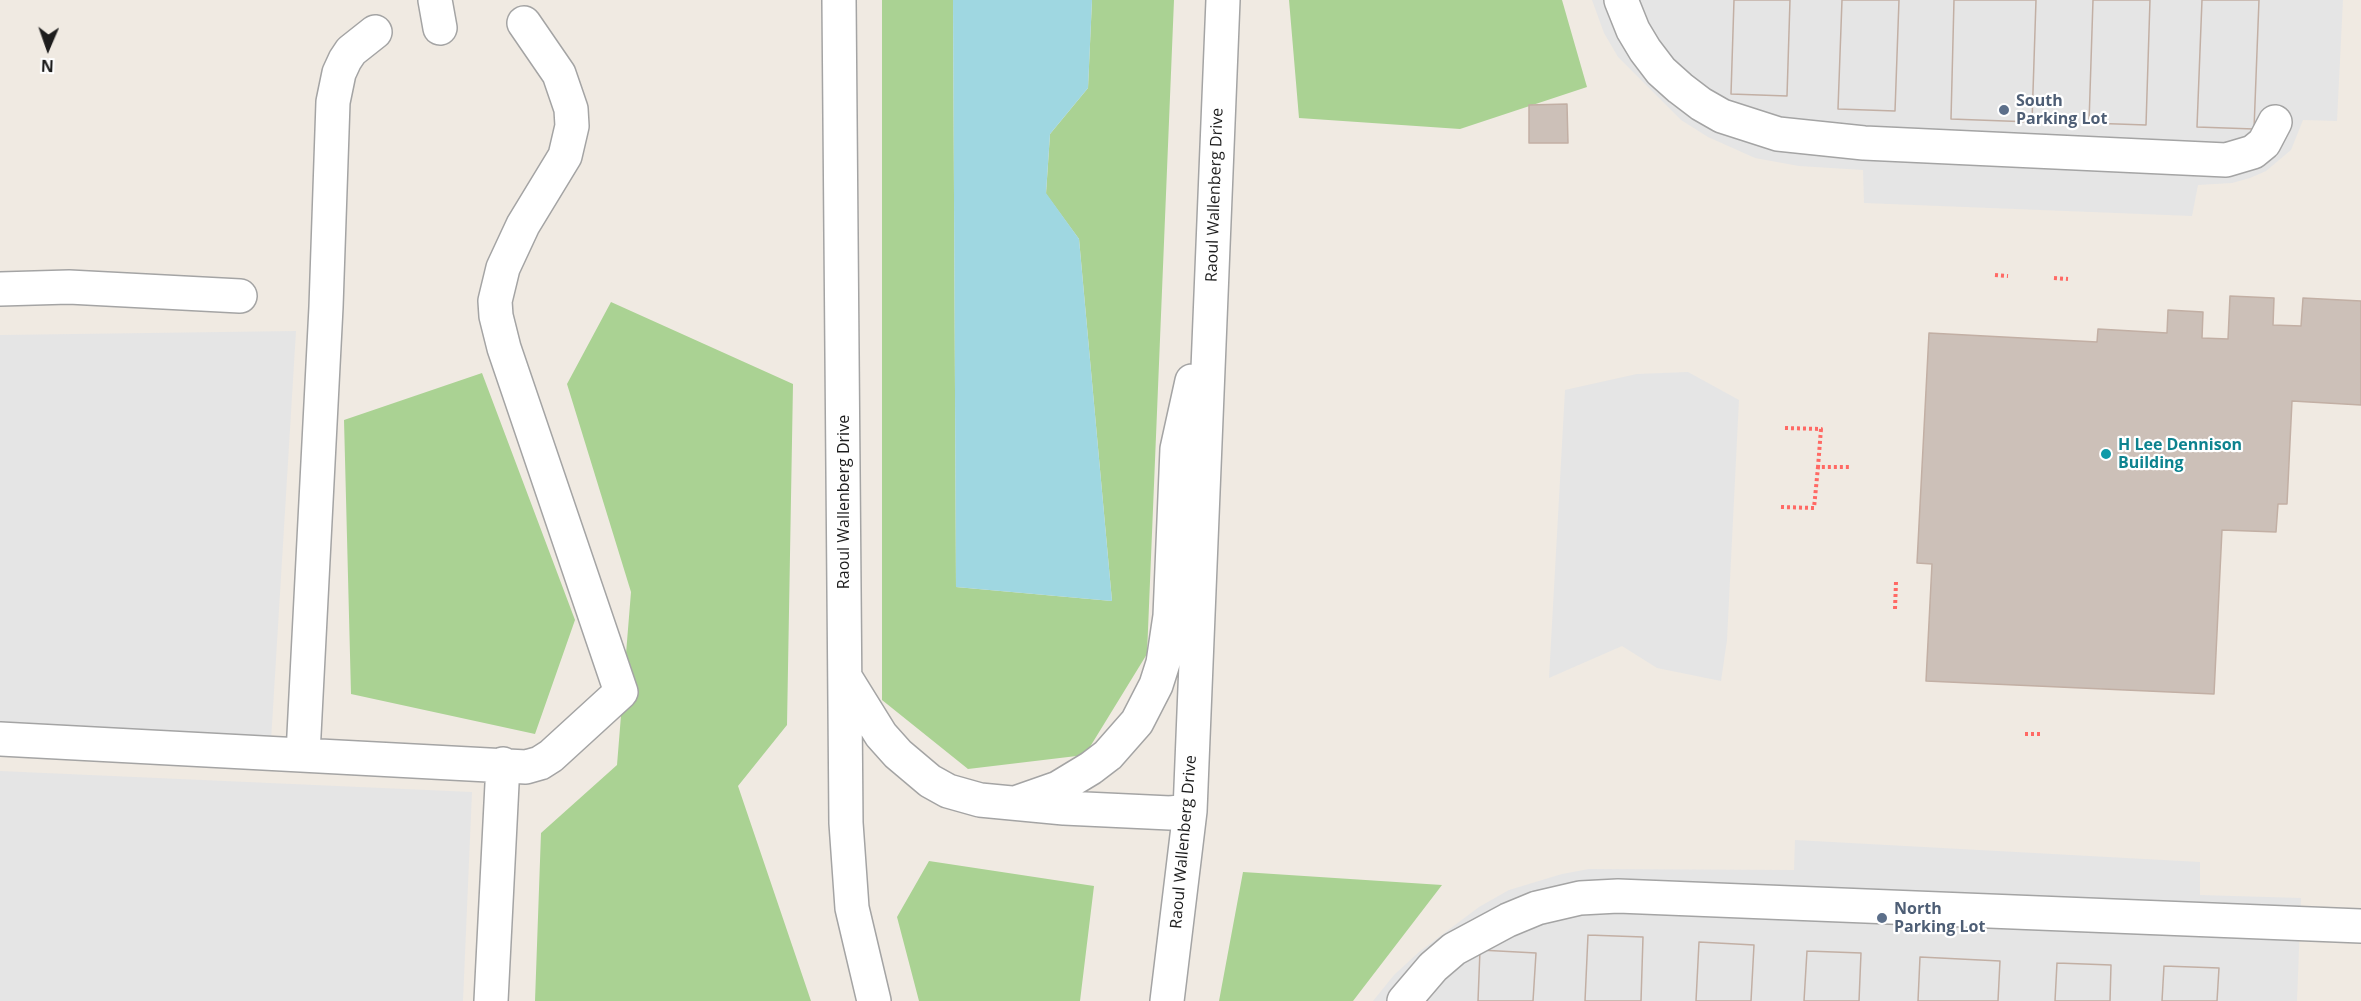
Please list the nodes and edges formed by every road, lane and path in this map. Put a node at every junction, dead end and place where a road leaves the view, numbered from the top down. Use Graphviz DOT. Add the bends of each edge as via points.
graph roads {
  1 [pos="839,0"];
  2 [pos="1223,0"];
  3 [pos="1621,0"];
  4 [pos="524,23"];
  5 [pos="375,32"];
  6 [pos="2275,122"];
  7 [pos="1995,275"];
  8 [pos="2008,276"];
  9 [pos="2054,278"];
  10 [pos="2068,279"];
  11 [pos="0,289"];
  12 [pos="240,296"];
  13 [pos="1211,297"];
  14 [pos="1785,428"];
  15 [pos="1818,466"];
  16 [pos="1850,467"];
  17 [pos="1780,507"];
  18 [pos="1896,582"];
  19 [pos="1895,609"];
  20 [pos="845,677"];
  21 [pos="2025,734"];
  22 [pos="2041,734"];
  23 [pos="0,739"];
  24 [pos="303,754"];
  25 [pos="503,764"];
  26 [pos="1018,802"];
  27 [pos="1190,811"];
  28 [pos="2361,926"];
  29 [pos="491,1001"];
  30 [pos="874,1001"];
  31 [pos="1167,1001"];
  32 [pos="1404,1001"];
  1 -- 20 [label="street, Raoul Wallenberg Drive"];
  2 -- 13 [label="street, Raoul Wallenberg Drive"];
  3 -- 6 [label="street" via="1645,50 1680,88 1722,116 1778,134 1864,143 2226,160 2253,152 2264,144"];
  4 -- 25 [label="street" via="559,74 571,109 572,126 565,156 503,268 495,301 496,316 621,692 540,763 526,767"];
  5 -- 24 [label="street" via="351,51 336,87"];
  7 -- 8 [label="path"];
  9 -- 10 [label="path"];
  11 -- 12 [label="street" via="69,287"];
  13 -- 26 [label="street" via="1177,449 1170,616 1156,685 1137,722 1108,755 1058,788"];
  13 -- 27 [label="street, Raoul Wallenberg Drive"];
  14 -- 15 [label="path" via="1821,429"];
  15 -- 16 [label="path"];
  15 -- 17 [label="path" via="1814,508"];
  18 -- 19 [label="path"];
  20 -- 26 [label="street" via="881,735 930,781 980,800"];
  20 -- 30 [label="street, Raoul Wallenberg Drive" via="848,872 856,928"];
  21 -- 22 [label="path"];
  23 -- 24 [label="street"];
  24 -- 25 [label="street"];
  25 -- 29 [label="street"];
  26 -- 27 [label="street" via="1064,808"];
  27 -- 31 [label="street, Raoul Wallenberg Drive"];
  28 -- 32 [label="street" via="1580,898 1537,908 1454,949"];
}
